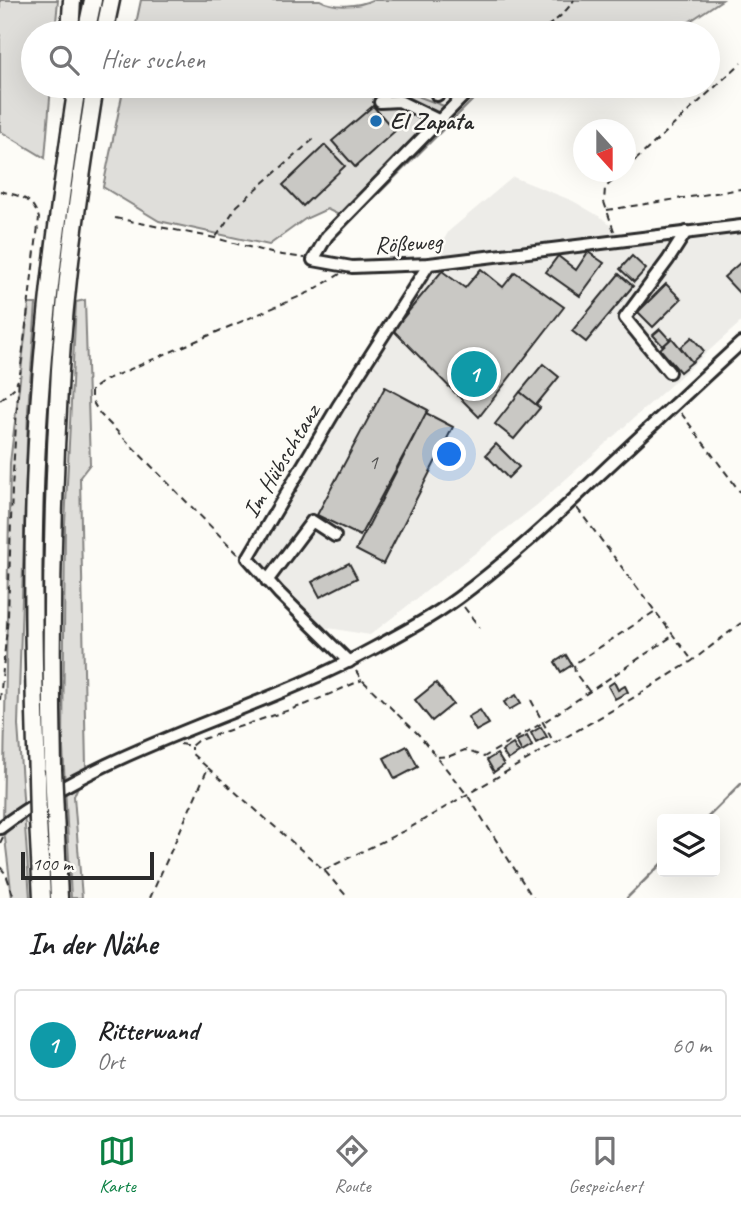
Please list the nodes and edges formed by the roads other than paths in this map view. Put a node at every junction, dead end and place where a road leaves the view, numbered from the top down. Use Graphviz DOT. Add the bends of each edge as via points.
graph roads {
  1 [pos="72,0"];
  2 [pos="93,0"];
  3 [pos="111,0"];
  4 [pos="71,21"];
  5 [pos="89,21"];
  6 [pos="107,21"];
  7 [pos="67,98"];
  8 [pos="76,98"];
  9 [pos="93,98"];
  10 [pos="461,98"];
  11 [pos="380,102"];
  12 [pos="438,120"];
  13 [pos="66,160"];
  14 [pos="741,226"];
  15 [pos="686,232"];
  16 [pos="429,264"];
  17 [pos="741,343"];
  18 [pos="669,372"];
  19 [pos="335,536"];
  20 [pos="267,580"];
  21 [pos="349,662"];
  22 [pos="0,828"];
  23 [pos="42,898"];
  24 [pos="59,898"];
  1 -- 4 [label="highway"];
  2 -- 5 [label="highway"];
  3 -- 6 [label="highway"];
  7 -- 13 [label="highway"];
  8 -- 13 [label="highway"];
  9 -- 24 [label="highway, bridge" via="60,369 52,584"];
  10 -- 12 [label="street, Rößeweg"];
  11 -- 12 [label="street" via="399,101"];
  12 -- 16 [label="street, Rößeweg" via="327,236 313,260 352,267"];
  13 -- 23 [label="highway, bridge" via="37,443 34,678"];
  14 -- 15 [label="street, Rößeweg"];
  15 -- 16 [label="street, Rößeweg"];
  15 -- 18 [label="street" via="625,318"];
  16 -- 20 [label="street, Im Hübschtanz" via="248,558"];
  17 -- 21 [label="street" via="513,554 423,621"];
  19 -- 20 [label="street" via="312,521"];
  20 -- 21 [label="street"];
  21 -- 22 [label="street" via="98,768"];
}
